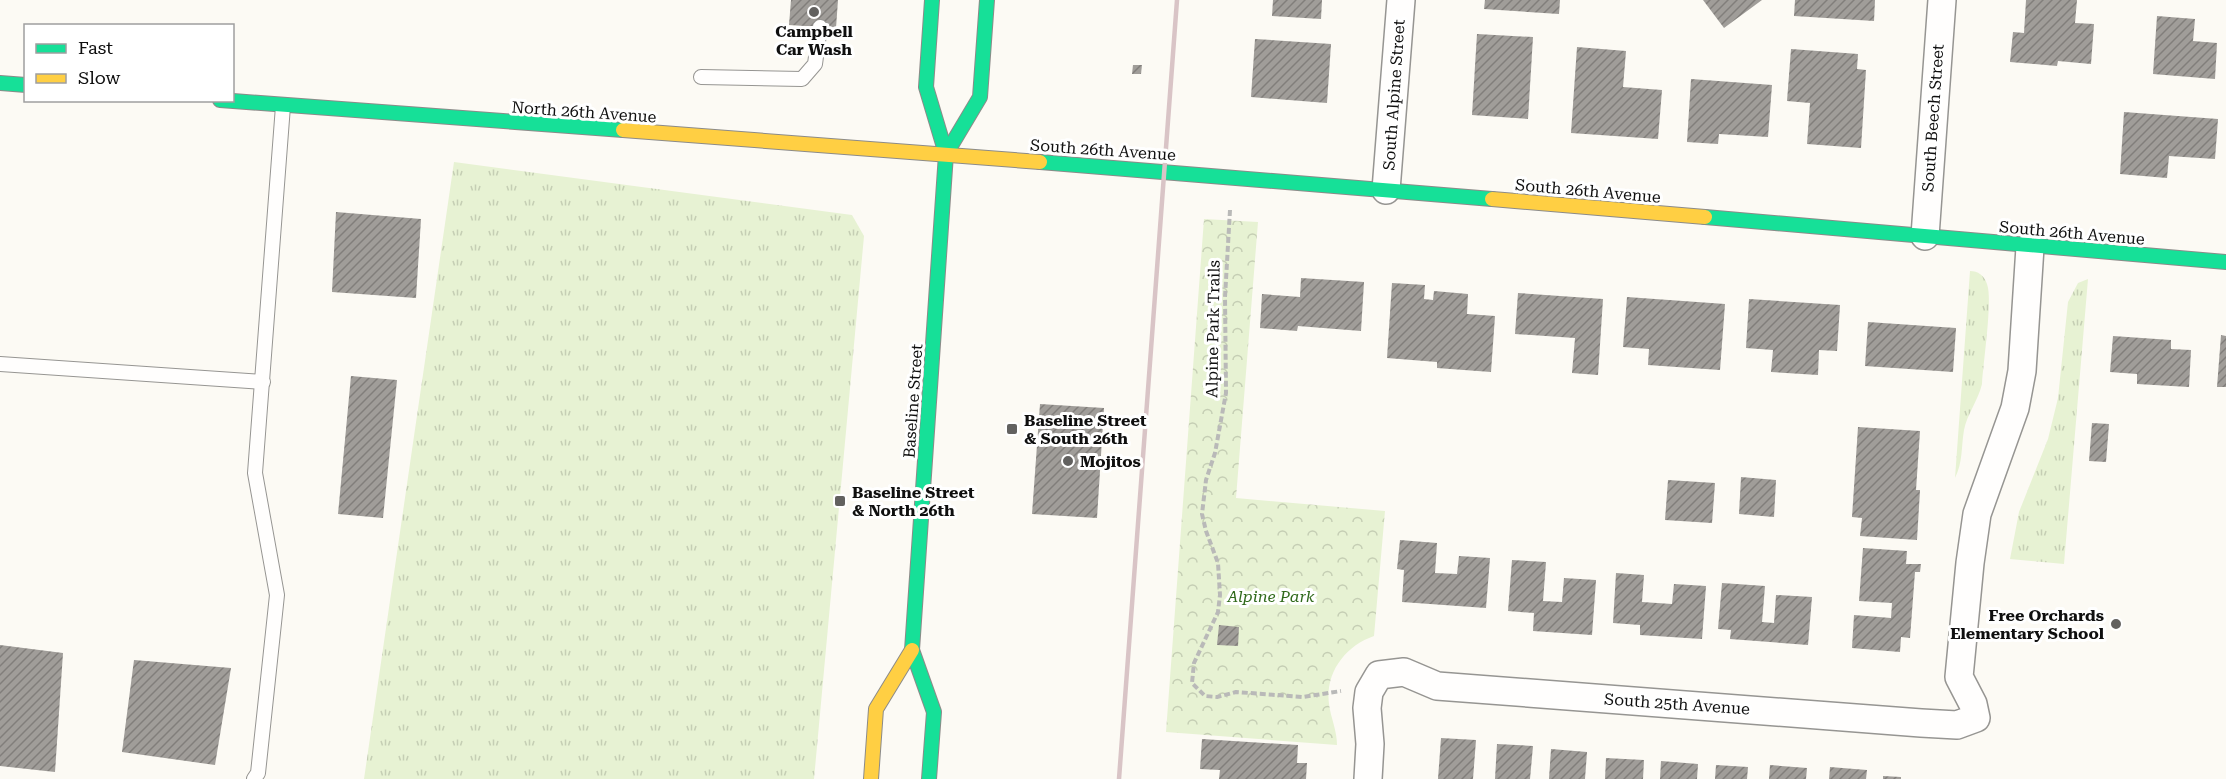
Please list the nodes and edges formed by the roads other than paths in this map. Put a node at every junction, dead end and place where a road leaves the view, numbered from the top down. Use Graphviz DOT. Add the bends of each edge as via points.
graph roads {
  1 [pos="932,0"];
  2 [pos="987,0"];
  3 [pos="1401,0"];
  4 [pos="1942,0"];
  5 [pos="820,27"];
  6 [pos="701,77"];
  7 [pos="0,83"];
  8 [pos="24,85"];
  9 [pos="234,101"];
  10 [pos="284,106"];
  11 [pos="946,154"];
  12 [pos="1386,190"];
  13 [pos="1925,236"];
  14 [pos="2030,246"];
  15 [pos="2226,262"];
  16 [pos="0,364"];
  17 [pos="262,382"];
  18 [pos="912,651"];
  19 [pos="254,779"];
  20 [pos="871,779"];
  21 [pos="929,779"];
  22 [pos="1368,779"];
  1 -- 11 [label="main road, Baseline Street" via="926,87"];
  2 -- 11 [label="main road, Baseline Street" via="980,97"];
  3 -- 12 [label="street, South Alpine Street"];
  4 -- 13 [label="street, South Beech Street"];
  5 -- 6 [label="lane" via="815,64 802,79"];
  7 -- 8 [label="main road"];
  9 -- 10 [label="main road, North 26th Avenue"];
  10 -- 11 [label="main road, North 26th Avenue"];
  10 -- 17 [label="lane"];
  11 -- 12 [label="main road, South 26th Avenue"];
  11 -- 18 [label="main road, Baseline Street"];
  12 -- 13 [label="main road, South 26th Avenue"];
  13 -- 14 [label="main road, South 26th Avenue"];
  14 -- 15 [label="main road, South 26th Avenue"];
  14 -- 22 [label="street, South 25th Avenue" via="2022,371 2015,408 1977,514 1970,563 1959,677 1976,718 1957,725 1921,723 1437,686 1404,672 1374,684 1367,708"];
  16 -- 17 [label="lane"];
  17 -- 19 [label="lane" via="255,473 277,595 258,773"];
  18 -- 20 [label="main road, Baseline Street" via="876,709"];
  18 -- 21 [label="main road, Baseline Street" via="934,712"];
}
